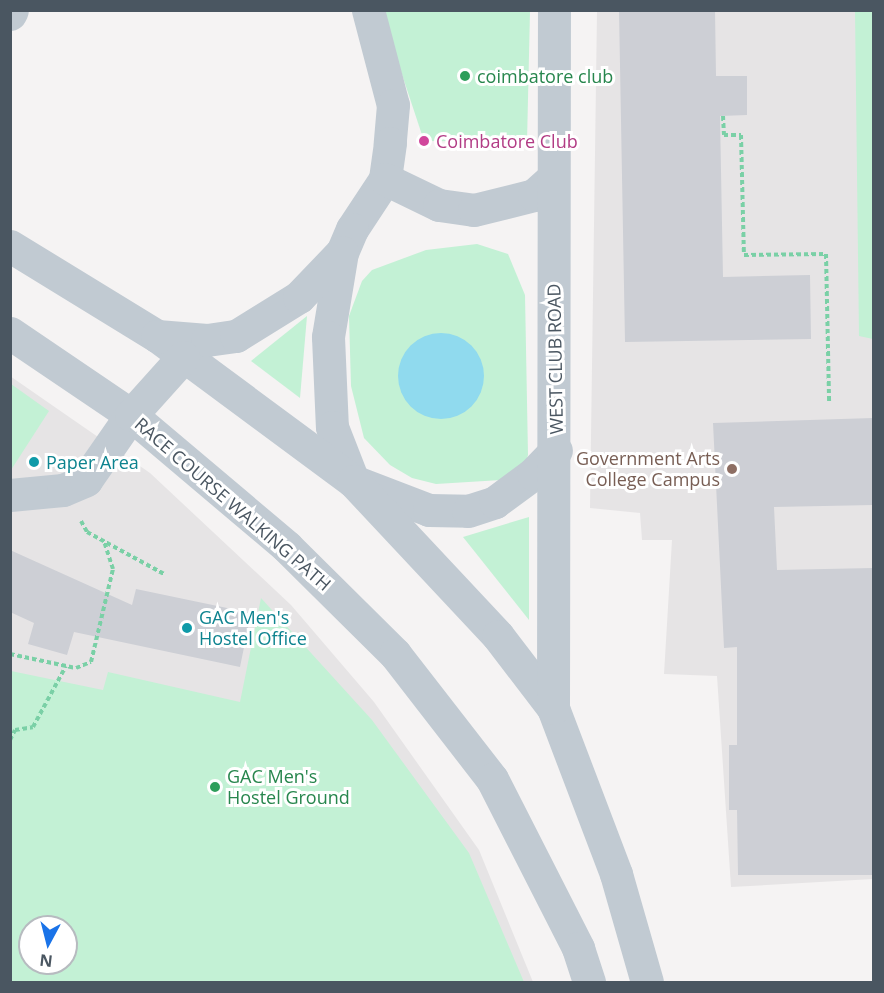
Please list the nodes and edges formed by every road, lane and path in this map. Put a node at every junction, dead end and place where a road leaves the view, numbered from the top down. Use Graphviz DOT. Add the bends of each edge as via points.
graph roads {
  1 [pos="368,10"];
  2 [pos="554,10"];
  3 [pos="723,116"];
  4 [pos="386,179"];
  5 [pos="552,179"];
  6 [pos="10,246"];
  7 [pos="342,252"];
  8 [pos="10,333"];
  9 [pos="156,336"];
  10 [pos="183,357"];
  11 [pos="829,401"];
  12 [pos="131,415"];
  13 [pos="556,450"];
  14 [pos="86,480"];
  15 [pos="353,481"];
  16 [pos="10,495"];
  17 [pos="104,541"];
  18 [pos="164,574"];
  19 [pos="10,654"];
  20 [pos="66,666"];
  21 [pos="554,708"];
  22 [pos="10,740"];
  23 [pos="589,982"];
  24 [pos="647,982"];
  1 -- 4 [label="street" via="393,105"];
  2 -- 5 [label="street, WEST CLUB ROAD"];
  3 -- 11 [label="path" via="724,135 741,135 744,255 826,254"];
  4 -- 5 [label="street" via="439,205 474,210 534,195"];
  4 -- 7 [label="street" via="352,229"];
  5 -- 13 [label="street, WEST CLUB ROAD"];
  6 -- 9 [label="street"];
  7 -- 9 [label="street" via="299,297 236,336 207,340"];
  7 -- 15 [label="street" via="328,338 328,383 332,427"];
  8 -- 12 [label="street, RACE COURSE WALKING PATH"];
  9 -- 10 [label="street"];
  10 -- 12 [label="street"];
  10 -- 15 [label="street"];
  12 -- 14 [label="street"];
  12 -- 23 [label="street, RACE COURSE WALKING PATH" via="286,547 395,654 492,779 578,948"];
  13 -- 15 [label="street" via="533,474 495,502 468,511 429,510"];
  13 -- 21 [label="street, WEST CLUB ROAD"];
  14 -- 16 [label="street" via="63,490"];
  14 -- 17 [label="path" via="77,507 81,522"];
  15 -- 21 [label="street" via="498,636"];
  17 -- 18 [label="path"];
  17 -- 20 [label="path" via="113,569 91,662 85,668"];
  19 -- 20 [label="path"];
  20 -- 22 [label="path" via="33,727 15,730"];
  21 -- 24 [label="street" via="616,874"];
}
